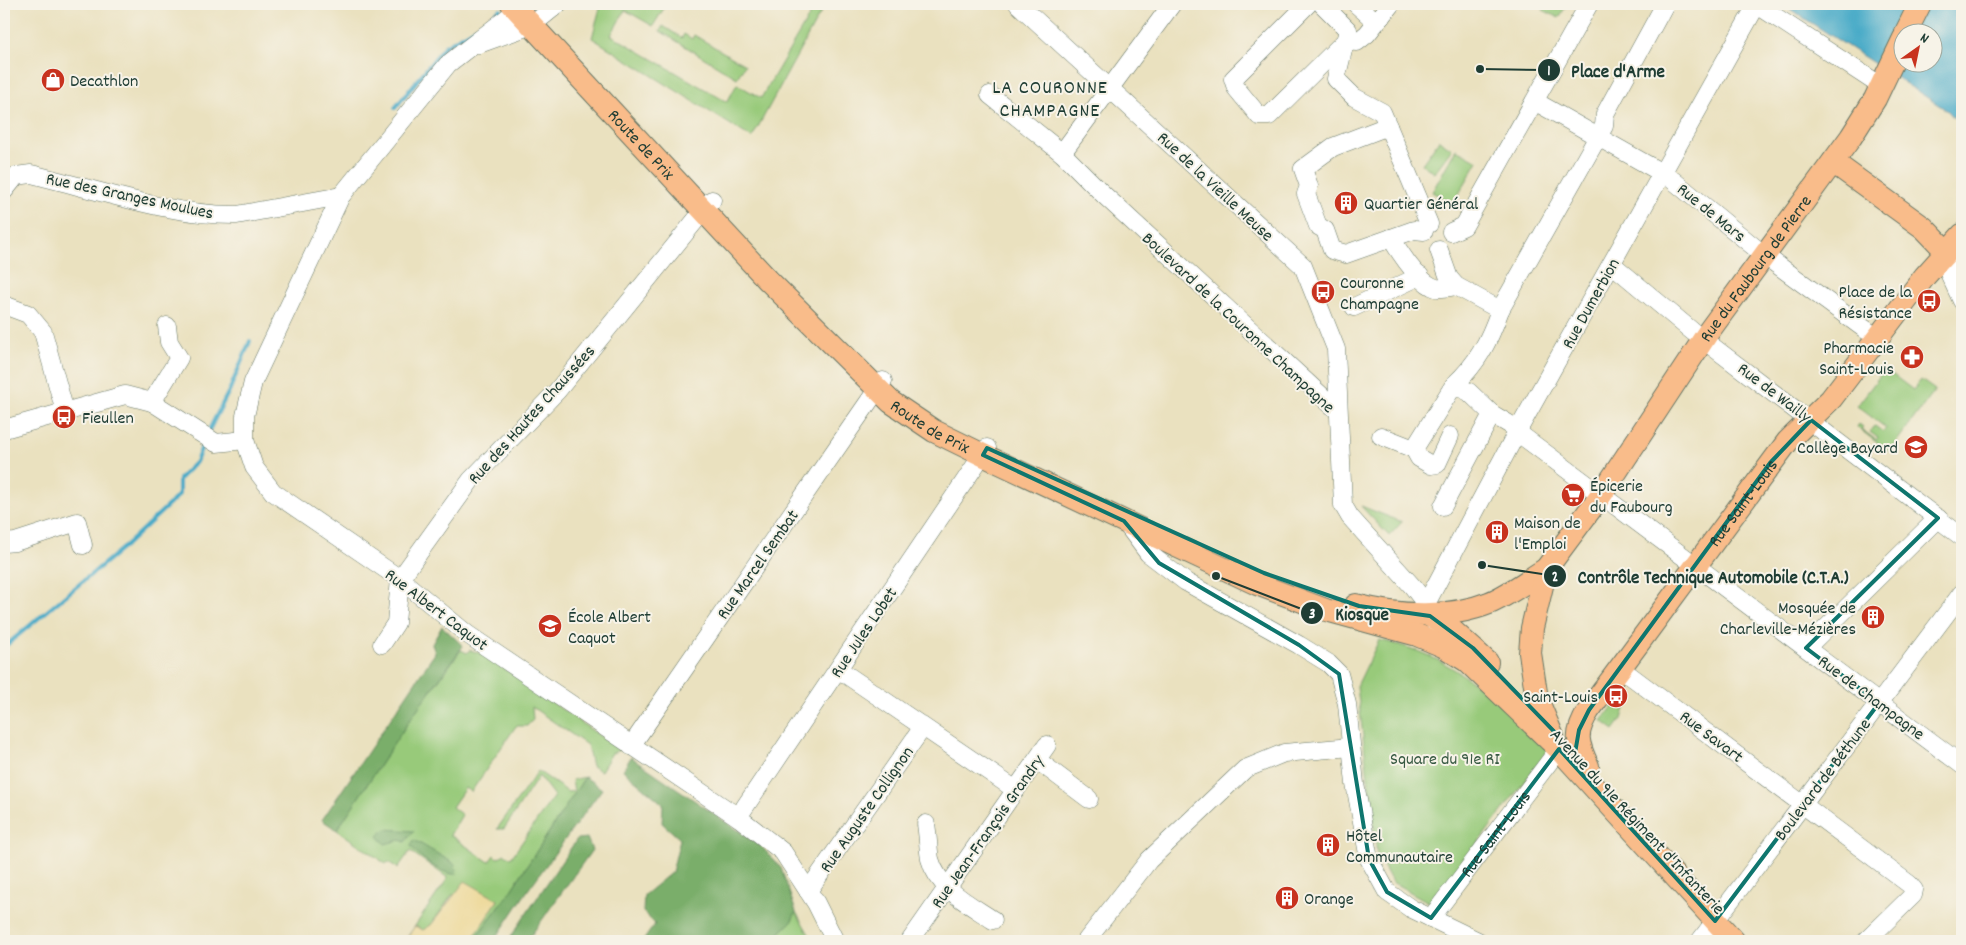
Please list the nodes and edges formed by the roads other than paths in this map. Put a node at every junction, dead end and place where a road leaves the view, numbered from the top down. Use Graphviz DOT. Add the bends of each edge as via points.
graph roads {
  1 [pos="1018,4"];
  2 [pos="1172,4"];
  3 [pos="1308,4"];
  4 [pos="1322,4"];
  5 [pos="1356,4"];
  6 [pos="1589,4"];
  7 [pos="1665,4"];
  8 [pos="1757,4"];
  9 [pos="1920,4"];
  10 [pos="531,10"];
  11 [pos="1386,10"];
  12 [pos="1911,22"];
  13 [pos="1345,41"];
  14 [pos="1894,59"];
  15 [pos="1881,86"];
  16 [pos="1109,88"];
  17 [pos="990,95"];
  18 [pos="1536,102"];
  19 [pos="1388,126"];
  20 [pos="1598,136"];
  21 [pos="1062,153"];
  22 [pos="1833,162"];
  23 [pos="1662,173"];
  24 [pos="4,191"];
  25 [pos="341,196"];
  26 [pos="708,205"];
  27 [pos="1426,228"];
  28 [pos="1451,232"];
  29 [pos="1962,234"];
  30 [pos="1391,238"];
  31 [pos="1440,250"];
  32 [pos="1946,251"];
  33 [pos="1764,255"];
  34 [pos="1613,265"];
  35 [pos="1420,276"];
  36 [pos="1456,286"];
  37 [pos="1962,301"];
  38 [pos="4,305"];
  39 [pos="1354,307"];
  40 [pos="1500,310"];
  41 [pos="167,326"];
  42 [pos="1877,338"];
  43 [pos="1704,339"];
  44 [pos="881,385"];
  45 [pos="1454,385"];
  46 [pos="152,402"];
  47 [pos="1338,411"];
  48 [pos="65,412"];
  49 [pos="1492,414"];
  50 [pos="1811,420"];
  51 [pos="4,429"];
  52 [pos="1518,431"];
  53 [pos="1381,436"];
  54 [pos="1450,436"];
  55 [pos="245,440"];
  56 [pos="1414,449"];
  57 [pos="985,451"];
  58 [pos="1601,495"];
  59 [pos="1443,506"];
  60 [pos="1126,516"];
  61 [pos="1938,518"];
  62 [pos="1962,537"];
  63 [pos="4,543"];
  64 [pos="83,545"];
  65 [pos="1696,566"];
  66 [pos="1546,570"];
  67 [pos="400,579"];
  68 [pos="1962,593"];
  69 [pos="1428,610"];
  70 [pos="1369,621"];
  71 [pos="382,644"];
  72 [pos="1806,648"];
  73 [pos="1466,655"];
  74 [pos="1620,668"];
  75 [pos="838,669"];
  76 [pos="1879,703"];
  77 [pos="1547,723"];
  78 [pos="924,727"];
  79 [pos="1047,745"];
  80 [pos="631,746"];
  81 [pos="1351,747"];
  82 [pos="1559,749"];
  83 [pos="1036,760"];
  84 [pos="1962,765"];
  85 [pos="1588,766"];
  86 [pos="1016,790"];
  87 [pos="1089,799"];
  88 [pos="1803,804"];
  89 [pos="738,817"];
  90 [pos="926,824"];
  91 [pos="947,888"];
  92 [pos="808,891"];
  93 [pos="1718,917"];
  94 [pos="1431,918"];
  95 [pos="993,920"];
  96 [pos="836,941"];
  97 [pos="910,941"];
  98 [pos="1086,941"];
  99 [pos="1478,941"];
  100 [pos="1700,941"];
  101 [pos="1734,941"];
  102 [pos="1748,941"];
  103 [pos="1866,941"];
  1 -- 16 [label="street, Rue de la Vieille Meuse"];
  2 -- 16 [label="street"];
  3 -- 13 [label="street" via="1233,79 1236,88 1259,116 1269,116"];
  4 -- 13 [label="street" via="1348,30"];
  5 -- 11 [label="street" via="1371,17"];
  6 -- 18 [label="street"];
  7 -- 20 [label="street" via="1605,114 1604,126"];
  8 -- 15 [label="street"];
  8 -- 23 [label="street, Rue Dumerbion"];
  9 -- 12 [label="main road"];
  10 -- 25 [label="street" via="464,50 448,64"];
  10 -- 26 [label="main road, Route de Prix"];
  11 -- 13 [label="street" via="1357,42"];
  13 -- 19 [label="street" via="1336,80 1354,97 1382,112"];
  14 -- 15 [label="main road, Rue du Faubourg de Pierre"];
  15 -- 22 [label="main road, Rue du Faubourg de Pierre"];
  16 -- 21 [label="street"];
  16 -- 47 [label="street, Rue de la Vieille Meuse" via="1303,266 1336,349"];
  17 -- 21 [label="street, Boulevard de la Couronne Champagne"];
  18 -- 20 [label="street, Rue de Mars"];
  18 -- 28 [label="street" via="1464,226"];
  19 -- 27 [label="street"];
  19 -- 30 [label="street" via="1333,146 1303,169 1309,186 1306,194 1318,226 1325,230 1332,250 1346,254"];
  20 -- 23 [label="street, Rue de Mars"];
  20 -- 40 [label="street"];
  21 -- 47 [label="street, Boulevard de la Couronne Champagne"];
  22 -- 32 [label="main road" via="1924,228"];
  22 -- 33 [label="main road, Rue du Faubourg de Pierre"];
  23 -- 33 [label="street, Rue de Mars"];
  23 -- 34 [label="street, Rue Dumerbion"];
  24 -- 25 [label="street, Rue des Granges Moulues" via="16,176 31,174 143,202 220,215"];
  25 -- 55 [label="street, Rue Albert Caquot" via="253,382 245,416"];
  26 -- 44 [label="main road, Route de Prix" via="768,280"];
  26 -- 67 [label="street, Rue des Hautes Chaussées" via="557,391 471,480"];
  27 -- 28 [label="street" via="1441,222"];
  27 -- 30 [label="street"];
  27 -- 31 [label="street" via="1426,245"];
  28 -- 31 [label="street" via="1448,246"];
  29 -- 32 [label="main road, Rue Saint-Louis"];
  30 -- 35 [label="street"];
  31 -- 36 [label="street" via="1449,278"];
  32 -- 37 [label="street" via="1949,273"];
  32 -- 42 [label="main road, Rue Saint-Louis"];
  33 -- 42 [label="street, Rue de Mars"];
  33 -- 43 [label="main road, Rue du Faubourg de Pierre"];
  34 -- 43 [label="street, Rue de Wailly"];
  34 -- 52 [label="street, Rue Dumerbion"];
  35 -- 36 [label="street" via="1438,288"];
  35 -- 39 [label="street"];
  36 -- 40 [label="street"];
  38 -- 48 [label="street" via="28,314 43,332"];
  40 -- 45 [label="street" via="1475,365"];
  41 -- 46 [label="street" via="169,342 179,358"];
  42 -- 50 [label="main road, Rue Saint-Louis"];
  43 -- 50 [label="street, Rue de Wailly"];
  43 -- 58 [label="main road, Rue du Faubourg de Pierre"];
  44 -- 57 [label="main road, Route de Prix" via="891,402 934,431"];
  44 -- 80 [label="street, Rue Marcel Sembat"];
  45 -- 49 [label="street, Rue de Champagne" via="1469,392"];
  45 -- 56 [label="street"];
  46 -- 48 [label="street" via="125,395"];
  46 -- 55 [label="street" via="216,443"];
  47 -- 69 [label="street, Boulevard de la Couronne Champagne" via="1343,505"];
  48 -- 51 [label="street"];
  49 -- 52 [label="street, Rue de Champagne"];
  49 -- 59 [label="street"];
  50 -- 61 [label="street, Rue de Wailly"];
  50 -- 65 [label="main road, Rue Saint-Louis" via="1788,441"];
  52 -- 58 [label="street, Rue de Champagne"];
  52 -- 69 [label="street, Rue Dumerbion"];
  53 -- 56 [label="street"];
  54 -- 56 [label="street" via="1437,464 1431,465 1419,458"];
  55 -- 67 [label="street, Rue Albert Caquot" via="254,468 273,492"];
  57 -- 60 [label="main road, Route de Prix"];
  57 -- 75 [label="street, Rue Jules Lobet"];
  58 -- 65 [label="street, Rue de Champagne"];
  58 -- 66 [label="main road, Avenue du 91e Régiment d'Infanterie"];
  60 -- 69 [label="main road, Route de Prix" via="1332,598 1359,606"];
  60 -- 70 [label="main road, Route de Prix" via="1257,584 1326,610"];
  60 -- 81 [label="street" via="1148,553 1186,582 1299,645 1339,674"];
  61 -- 62 [label="street, Rue de Wailly"];
  61 -- 72 [label="street"];
  63 -- 64 [label="street" via="77,522"];
  65 -- 72 [label="street, Rue de Champagne"];
  65 -- 74 [label="main road, Rue Saint-Louis"];
  66 -- 69 [label="main road, Route de Prix" via="1490,603 1464,611"];
  66 -- 77 [label="main road, Avenue du 91e Régiment d'Infanterie" via="1532,628 1530,653 1537,699"];
  67 -- 71 [label="street" via="396,623"];
  67 -- 80 [label="street, Rue Albert Caquot" via="467,634"];
  68 -- 76 [label="street, Boulevard de Béthune"];
  69 -- 70 [label="main road" via="1423,623 1416,625"];
  69 -- 73 [label="main road, Route de Prix" via="1445,624"];
  70 -- 73 [label="main road, Route de Prix" via="1417,635"];
  72 -- 76 [label="street, Rue de Champagne"];
  73 -- 77 [label="main road, Avenue du 91e Régiment d'Infanterie"];
  73 -- 82 [label="main road, Avenue du 91e Régiment d'Infanterie"];
  74 -- 85 [label="main road, Rue Saint-Louis" via="1589,710 1579,730 1578,739"];
  74 -- 88 [label="street, Rue Savart"];
  75 -- 78 [label="street"];
  75 -- 89 [label="street, Rue Jules Lobet"];
  76 -- 84 [label="street, Rue de Champagne"];
  76 -- 88 [label="street, Boulevard de Béthune"];
  77 -- 82 [label="main road, Avenue du 91e Régiment d'Infanterie"];
  77 -- 85 [label="main road, Avenue du 91e Régiment d'Infanterie"];
  78 -- 86 [label="street"];
  78 -- 92 [label="street, Rue Auguste Collignon"];
  79 -- 83 [label="street, Rue Jean-François Grandry"];
  80 -- 89 [label="street, Rue Albert Caquot"];
  81 -- 94 [label="street" via="1369,859 1387,892"];
  81 -- 98 [label="street" via="1284,753 1245,769 1149,860"];
  82 -- 93 [label="main road, Avenue du 91e Régiment d'Infanterie"];
  82 -- 94 [label="street, Rue Saint-Louis"];
  83 -- 86 [label="street, Rue Jean-François Grandry"];
  83 -- 87 [label="street"];
  85 -- 93 [label="main road, Avenue du 91e Régiment d'Infanterie"];
  86 -- 91 [label="street, Rue Jean-François Grandry"];
  88 -- 93 [label="street, Boulevard de Béthune"];
  88 -- 103 [label="street, Rue Savart" via="1914,890 1912,896"];
  89 -- 92 [label="street, Rue Albert Caquot" via="783,852"];
  90 -- 91 [label="street" via="930,859"];
  91 -- 95 [label="street"];
  91 -- 97 [label="street, Rue Jean-François Grandry"];
  92 -- 96 [label="street, Rue Albert Caquot"];
  93 -- 100 [label="street, Boulevard de Béthune"];
  93 -- 101 [label="main road, Avenue du 91e Régiment d'Infanterie"];
  93 -- 102 [label="main road, Avenue du 91e Régiment d'Infanterie"];
  94 -- 99 [label="street"];
}
